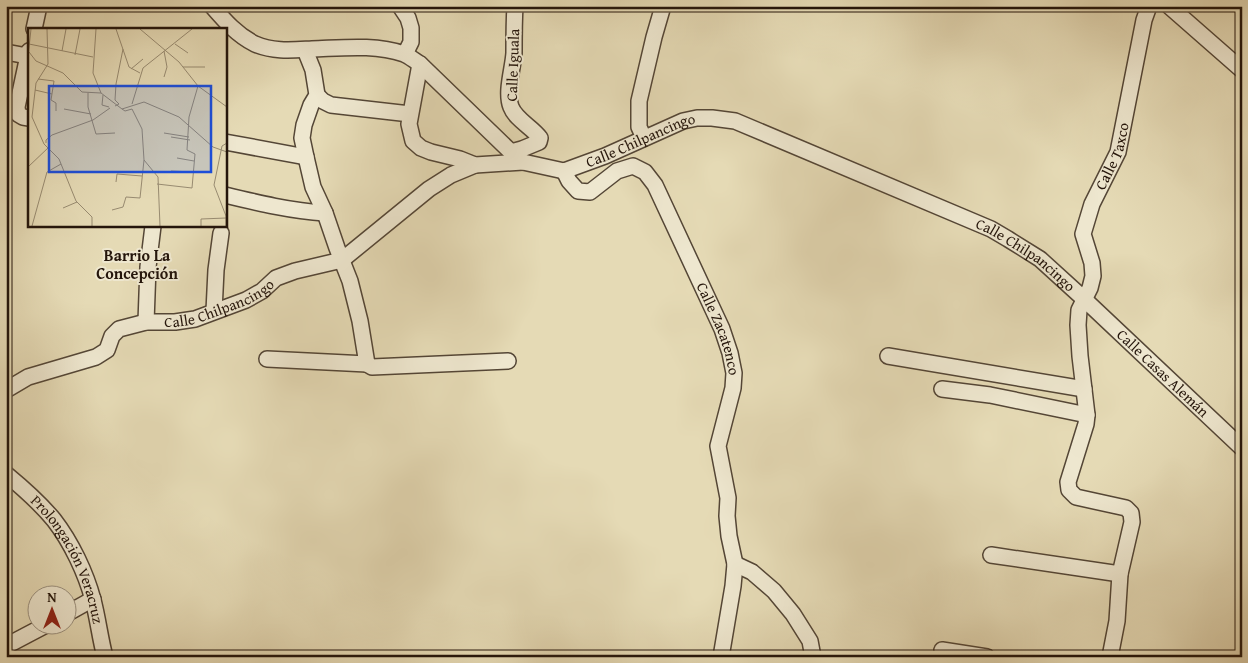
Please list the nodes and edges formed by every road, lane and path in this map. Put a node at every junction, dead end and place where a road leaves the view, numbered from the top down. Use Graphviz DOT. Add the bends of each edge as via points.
graph roads {
  1 [pos="39,6"];
  2 [pos="212,6"];
  3 [pos="400,6"];
  4 [pos="515,6"];
  5 [pos="663,6"];
  6 [pos="1149,6"];
  7 [pos="1169,6"];
  8 [pos="34,28"];
  9 [pos="305,50"];
  10 [pos="6,52"];
  11 [pos="28,53"];
  12 [pos="405,54"];
  13 [pos="420,64"];
  14 [pos="1242,70"];
  15 [pos="317,95"];
  16 [pos="410,114"];
  17 [pos="28,118"];
  18 [pos="644,138"];
  19 [pos="226,142"];
  20 [pos="511,152"];
  21 [pos="306,157"];
  22 [pos="523,162"];
  23 [pos="475,165"];
  24 [pos="564,171"];
  25 [pos="226,195"];
  26 [pos="325,213"];
  27 [pos="154,226"];
  28 [pos="221,233"];
  29 [pos="342,260"];
  30 [pos="1084,299"];
  31 [pos="214,311"];
  32 [pos="146,322"];
  33 [pos="888,356"];
  34 [pos="267,360"];
  35 [pos="508,361"];
  36 [pos="367,364"];
  37 [pos="942,389"];
  38 [pos="1084,389"];
  39 [pos="6,390"];
  40 [pos="1087,415"];
  41 [pos="1242,448"];
  42 [pos="6,474"];
  43 [pos="991,556"];
  44 [pos="735,564"];
  45 [pos="1120,574"];
  46 [pos="93,599"];
  47 [pos="78,607"];
  48 [pos="28,634"];
  49 [pos="6,646"];
  50 [pos="942,650"];
  51 [pos="105,657"];
  52 [pos="721,657"];
  53 [pos="813,657"];
  54 [pos="987,657"];
  55 [pos="1110,657"];
  1 -- 8 [label="street"];
  2 -- 9 [label="street" via="235,31 254,43 271,49"];
  3 -- 12 [label="street" via="410,28 410,42"];
  4 -- 20 [label="street, Calle Iguala" via="509,101 517,116 540,138 539,142"];
  5 -- 18 [label="street" via="640,101 638,119"];
  6 -- 30 [label="street, Calle Taxco" via="1118,152 1092,204 1083,234 1093,276"];
  7 -- 14 [label="street"];
  9 -- 12 [label="street" via="359,47"];
  9 -- 15 [label="street" via="313,70"];
  10 -- 11 [label="street"];
  11 -- 17 [label="street" via="17,107 18,114"];
  12 -- 13 [label="street"];
  13 -- 16 [label="street"];
  13 -- 20 [label="street"];
  15 -- 16 [label="street" via="330,105"];
  15 -- 21 [label="street" via="304,125 302,138"];
  16 -- 23 [label="street" via="410,132 413,141 421,148"];
  18 -- 24 [label="street, Calle Chilpancingo"];
  18 -- 30 [label="street, Calle Chilpancingo" via="683,121 712,118 736,121 991,230 1040,259"];
  19 -- 21 [label="street"];
  20 -- 22 [label="street"];
  21 -- 26 [label="street" via="313,187"];
  22 -- 23 [label="street"];
  22 -- 24 [label="street"];
  23 -- 29 [label="street, Calle Chilpancingo" via="429,189"];
  24 -- 44 [label="street, Calle Zacatenco" via="578,191 590,192 617,171 633,166 646,172 656,185 722,329 734,372 718,446"];
  25 -- 26 [label="street" via="304,212"];
  26 -- 29 [label="street"];
  27 -- 32 [label="street"];
  28 -- 31 [label="street"];
  29 -- 31 [label="street, Calle Chilpancingo" via="276,278 246,300"];
  29 -- 36 [label="street" via="360,321"];
  30 -- 38 [label="street, Calle Taxco" via="1078,325"];
  30 -- 41 [label="street, Calle Casas Alemán"];
  31 -- 32 [label="street, Calle Chilpancingo" via="195,319"];
  32 -- 39 [label="street, Calle Chilpancingo" via="119,329 112,336 107,350 96,357 28,377"];
  33 -- 38 [label="street"];
  34 -- 36 [label="street"];
  35 -- 36 [label="street" via="372,367"];
  37 -- 40 [label="street" via="990,395"];
  38 -- 40 [label="street, Calle Taxco"];
  40 -- 45 [label="street, Calle Taxco" via="1068,482 1069,490 1076,497 1126,508 1131,513 1132,522"];
  42 -- 46 [label="street, Prolongación Veracruz" via="54,520 80,562"];
  43 -- 45 [label="street"];
  44 -- 52 [label="street, Calle Zacatenco"];
  44 -- 53 [label="street" via="752,572 780,598 810,641"];
  45 -- 55 [label="street" via="1118,621"];
  46 -- 47 [label="street"];
  46 -- 51 [label="street, Prolongación Veracruz"];
  48 -- 49 [label="street"];
  50 -- 54 [label="street"];
}
